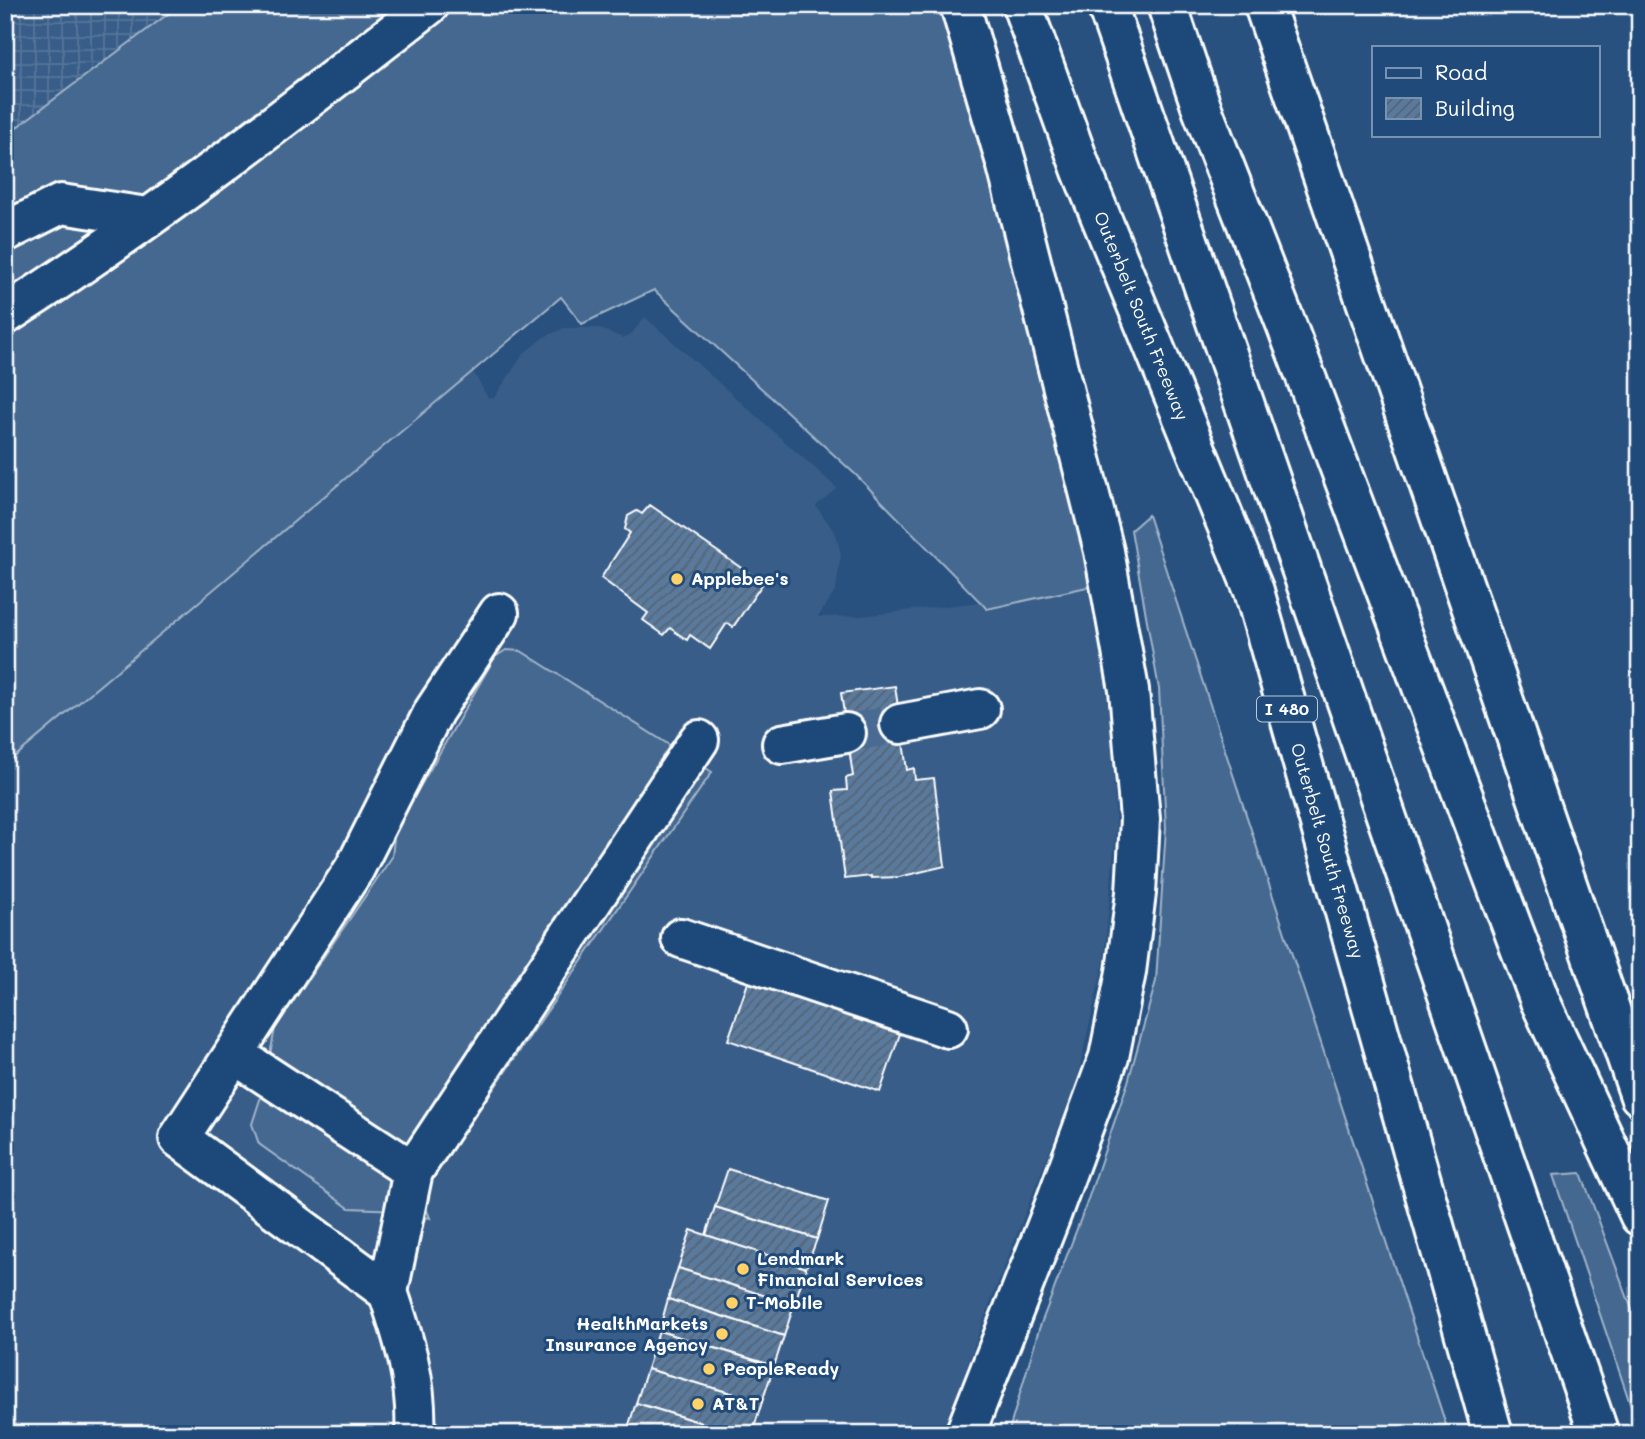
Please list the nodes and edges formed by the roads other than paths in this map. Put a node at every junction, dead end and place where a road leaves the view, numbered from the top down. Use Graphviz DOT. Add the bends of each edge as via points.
graph roads {
  1 [pos="429,5"];
  2 [pos="960,5"];
  3 [pos="1022,5"];
  4 [pos="1107,5"];
  5 [pos="1167,5"];
  6 [pos="1264,5"];
  7 [pos="147,217"];
  8 [pos="5,232"];
  9 [pos="5,315"];
  10 [pos="499,612"];
  11 [pos="980,709"];
  12 [pos="900,723"];
  13 [pos="846,733"];
  14 [pos="699,740"];
  15 [pos="782,744"];
  16 [pos="681,938"];
  17 [pos="948,1028"];
  18 [pos="234,1054"];
  19 [pos="1640,1096"];
  20 [pos="413,1171"];
  21 [pos="1640,1216"];
  22 [pos="388,1292"];
  23 [pos="415,1434"];
  24 [pos="965,1434"];
  25 [pos="1493,1434"];
  26 [pos="1599,1434"];
  1 -- 7 [label="main road" via="272,128"];
  2 -- 24 [label="main road" via="1007,166 1104,551 1129,690 1140,819 1126,972 1109,1058"];
  3 -- 25 [label="main road, Outerbelt South Freeway / I 480" via="1082,171 1254,592"];
  4 -- 26 [label="main road"];
  5 -- 21 [label="main road" via="1202,109 1540,1002"];
  6 -- 19 [label="main road"];
  7 -- 8 [label="main road" via="61,204"];
  7 -- 9 [label="main road"];
  10 -- 18 [label="main road" via="434,711 355,867"];
  11 -- 12 [label="main road"];
  13 -- 15 [label="main road"];
  14 -- 20 [label="main road"];
  16 -- 17 [label="main road"];
  18 -- 20 [label="main road"];
  18 -- 22 [label="main road" via="179,1138"];
  20 -- 22 [label="main road"];
  22 -- 23 [label="main road" via="407,1348"];
}
